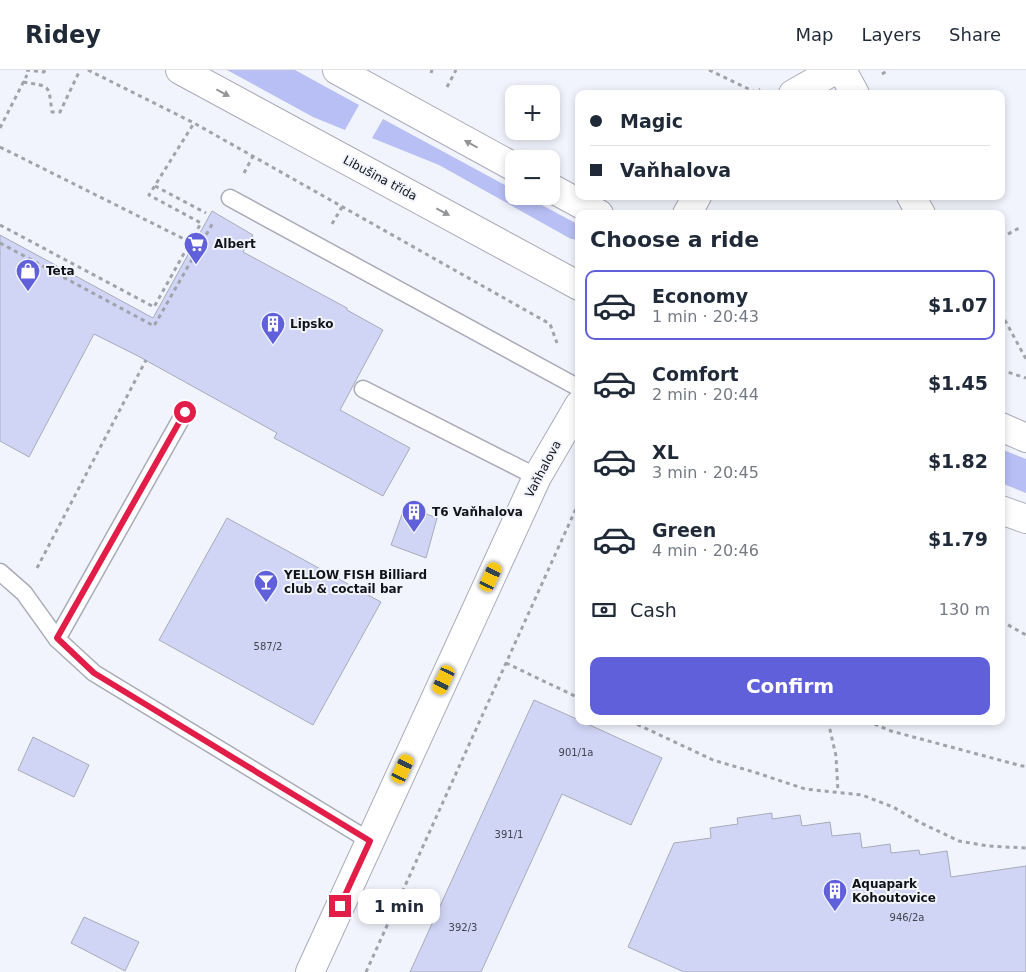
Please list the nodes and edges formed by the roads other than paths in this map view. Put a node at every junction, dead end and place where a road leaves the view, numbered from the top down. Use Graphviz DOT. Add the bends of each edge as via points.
graph roads {
  1 [pos="180,70"];
  2 [pos="337,70"];
  3 [pos="835,70"];
  4 [pos="842,70"];
  5 [pos="800,90"];
  6 [pos="853,90"];
  7 [pos="505,162"];
  8 [pos="560,193"];
  9 [pos="230,198"];
  10 [pos="592,210"];
  11 [pos="575,284"];
  12 [pos="575,386"];
  13 [pos="363,389"];
  14 [pos="185,412"];
  15 [pos="575,412"];
  16 [pos="1005,429"];
  17 [pos="1026,438"];
  18 [pos="536,477"];
  19 [pos="1005,511"];
  20 [pos="1026,519"];
  21 [pos="0,572"];
  22 [pos="57,638"];
  23 [pos="370,841"];
  24 [pos="310,972"];
  1 -- 11 [label="street, Libušina třída, one-way"];
  7 -- 2 [label="street, one-way"];
  3 -- 5 [label="street"];
  4 -- 6 [label="street"];
  8 -- 10 [label="street"];
  9 -- 12 [label="lane"];
  13 -- 18 [label="lane"];
  14 -- 22 [label="lane"];
  15 -- 18 [label="street, Vaňhalova"];
  16 -- 17 [label="street"];
  18 -- 23 [label="street, Vaňhalova"];
  19 -- 20 [label="street"];
  21 -- 22 [label="lane" via="24,592"];
  22 -- 23 [label="lane" via="94,673"];
  23 -- 24 [label="street, Vaňhalova"];
}
